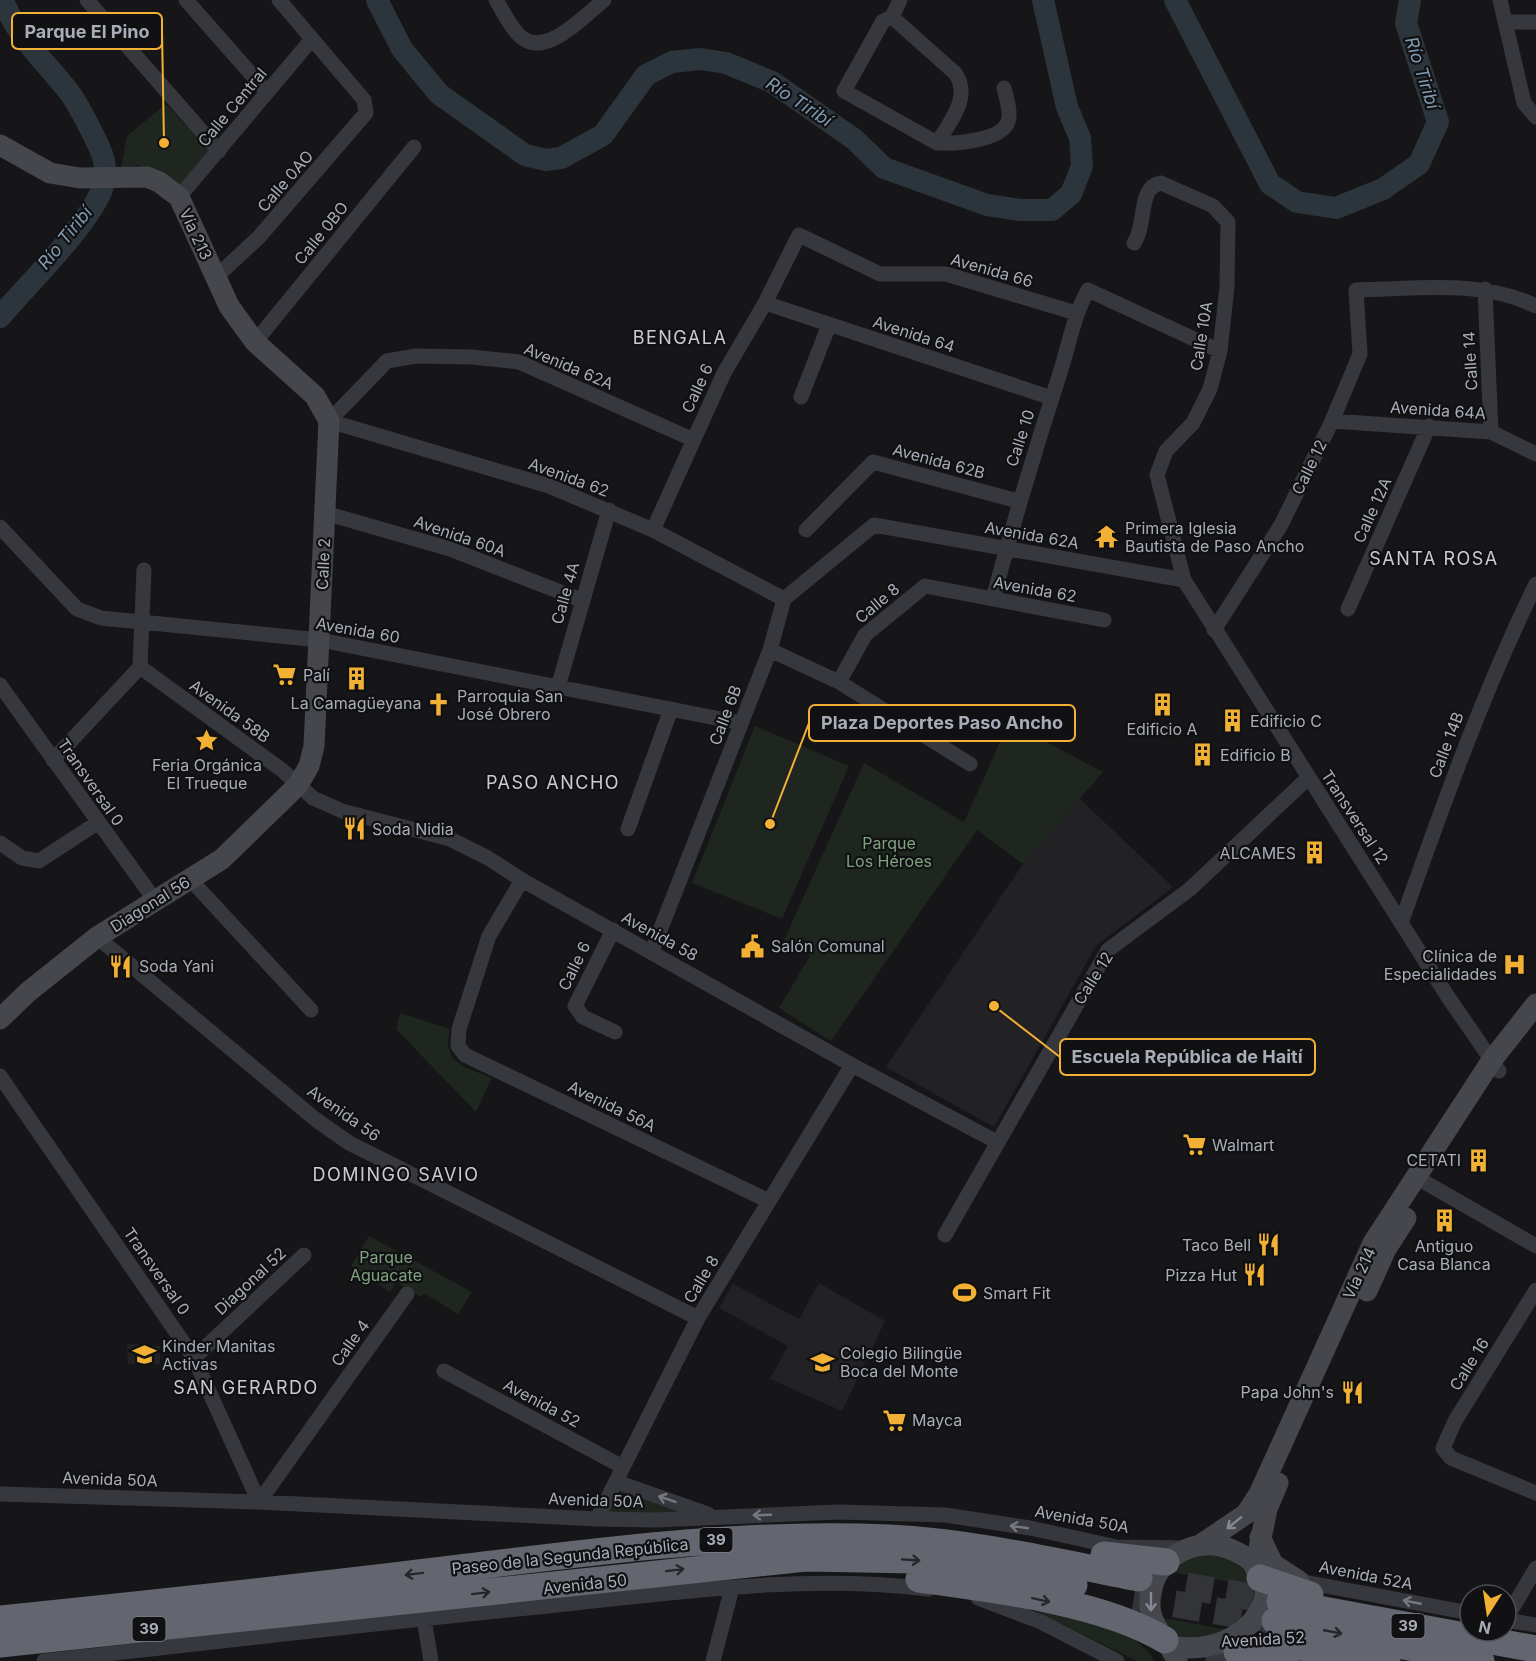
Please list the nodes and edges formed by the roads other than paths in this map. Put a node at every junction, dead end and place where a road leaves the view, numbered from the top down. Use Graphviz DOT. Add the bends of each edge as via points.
graph roads {
  1 [pos="87,0"];
  2 [pos="186,0"];
  3 [pos="279,0"];
  4 [pos="496,0"];
  5 [pos="604,0"];
  6 [pos="900,0"];
  7 [pos="1500,0"];
  8 [pos="892,17"];
  9 [pos="1505,22"];
  10 [pos="1536,22"];
  11 [pos="312,39"];
  12 [pos="1004,88"];
  13 [pos="267,92"];
  14 [pos="1533,115"];
  15 [pos="937,143"];
  16 [pos="0,145"];
  17 [pos="414,147"];
  18 [pos="219,151"];
  19 [pos="179,197"];
  20 [pos="799,235"];
  21 [pos="1134,243"];
  22 [pos="216,277"];
  23 [pos="1485,289"];
  24 [pos="765,303"];
  25 [pos="1535,303"];
  26 [pos="1076,313"];
  27 [pos="829,325"];
  28 [pos="255,342"];
  29 [pos="1220,351"];
  30 [pos="801,397"];
  31 [pos="1052,398"];
  32 [pos="329,421"];
  33 [pos="1332,421"];
  34 [pos="1429,426"];
  35 [pos="1491,432"];
  36 [pos="694,440"];
  37 [pos="1536,454"];
  38 [pos="1018,501"];
  39 [pos="609,510"];
  40 [pos="325,513"];
  41 [pos="0,527"];
  42 [pos="653,530"];
  43 [pos="806,530"];
  44 [pos="1006,548"];
  45 [pos="144,570"];
  46 [pos="1184,580"];
  47 [pos="1536,584"];
  48 [pos="924,586"];
  49 [pos="783,599"];
  50 [pos="993,599"];
  51 [pos="581,600"];
  52 [pos="1348,609"];
  53 [pos="1104,620"];
  54 [pos="141,623"];
  55 [pos="1214,630"];
  56 [pos="320,640"];
  57 [pos="770,650"];
  58 [pos="140,667"];
  59 [pos="839,682"];
  60 [pos="0,685"];
  61 [pos="558,687"];
  62 [pos="671,709"];
  63 [pos="741,723"];
  64 [pos="53,760"];
  65 [pos="970,764"];
  66 [pos="1308,778"];
  67 [pos="298,785"];
  68 [pos="97,823"];
  69 [pos="628,829"];
  70 [pos="0,843"];
  71 [pos="190,879"];
  72 [pos="522,880"];
  73 [pos="154,899"];
  74 [pos="1401,923"];
  75 [pos="613,930"];
  76 [pos="97,937"];
  77 [pos="652,951"];
  78 [pos="1536,1004"];
  79 [pos="311,1010"];
  80 [pos="0,1019"];
  81 [pos="1536,1023"];
  82 [pos="615,1032"];
  83 [pos="852,1065"];
  84 [pos="1496,1066"];
  85 [pos="0,1076"];
  86 [pos="997,1142"];
  87 [pos="1421,1180"];
  88 [pos="769,1201"];
  89 [pos="945,1235"];
  90 [pos="1536,1246"];
  91 [pos="304,1255"];
  92 [pos="1536,1290"];
  93 [pos="407,1294"];
  94 [pos="698,1318"];
  95 [pos="194,1358"];
  96 [pos="444,1371"];
  97 [pos="623,1467"];
  98 [pos="617,1482"];
  99 [pos="1536,1492"];
  100 [pos="0,1494"];
  101 [pos="259,1502"];
  102 [pos="597,1519"];
  103 [pos="724,1527"];
  104 [pos="1260,1537"];
  105 [pos="1184,1552"];
  106 [pos="712,1566"];
  107 [pos="1536,1568"];
  108 [pos="1257,1572"];
  109 [pos="1299,1581"];
  110 [pos="732,1588"];
  111 [pos="1518,1599"];
  112 [pos="0,1600"];
  113 [pos="295,1601"];
  114 [pos="1458,1611"];
  115 [pos="424,1618"];
  116 [pos="0,1619"];
  117 [pos="1518,1621"];
  118 [pos="1458,1625"];
  119 [pos="1536,1625"];
  120 [pos="1518,1636"];
  121 [pos="1536,1640"];
  122 [pos="0,1644"];
  123 [pos="1171,1649"];
  124 [pos="1536,1649"];
  125 [pos="162,1654"];
  126 [pos="0,1656"];
  127 [pos="1220,1657"];
  128 [pos="44,1661"];
  129 [pos="430,1661"];
  130 [pos="712,1661"];
  131 [pos="1117,1661"];
  132 [pos="1351,1661"];
  133 [pos="1387,1661"];
  134 [pos="1481,1661"];
  1 -- 18 [label="street"];
  2 -- 13 [label="street"];
  3 -- 11 [label="street"];
  4 -- 5 [label="street" via="520,37 538,44 558,38"];
  6 -- 8 [label="street"];
  7 -- 9 [label="street"];
  8 -- 15 [label="street" via="961,81 959,107"];
  8 -- 15 [label="street" via="883,21 844,91"];
  9 -- 10 [label="street"];
  9 -- 14 [label="street" via="1524,103"];
  11 -- 13 [label="street, Calle Central"];
  11 -- 22 [label="street, Calle 0AO" via="364,100 366,113 259,237"];
  12 -- 15 [label="street" via="1010,118 1006,126 989,138"];
  13 -- 18 [label="street, Calle Central"];
  16 -- 19 [label="main road, Vía 213" via="51,173 80,178 147,177"];
  17 -- 28 [label="street, Calle 0BO"];
  18 -- 19 [label="street, Calle Central"];
  19 -- 22 [label="main road, Vía 213"];
  20 -- 24 [label="street, Calle 6"];
  20 -- 26 [label="street, Avenida 66" via="880,274 946,274"];
  21 -- 29 [label="street, Calle 10A" via="1141,233 1147,190 1153,184 1161,183 1213,206 1228,222 1227,287"];
  22 -- 28 [label="main road, Vía 213" via="229,306"];
  23 -- 25 [label="street"];
  23 -- 33 [label="street, Calle 12" via="1356,290 1360,354"];
  23 -- 35 [label="street, Calle 14"];
  24 -- 27 [label="street, Avenida 64"];
  24 -- 36 [label="street, Calle 6" via="724,373"];
  26 -- 29 [label="street, Calle 10" via="1088,290"];
  26 -- 31 [label="street, Calle 10"];
  27 -- 30 [label="street"];
  27 -- 31 [label="street, Avenida 64"];
  28 -- 32 [label="main road, Vía 213" via="315,396"];
  29 -- 46 [label="street, Calle 10A" via="1210,389 1193,423 1166,451 1156,475"];
  31 -- 38 [label="street, Calle 10"];
  32 -- 36 [label="street, Avenida 62A" via="387,361 416,356 519,362"];
  32 -- 39 [label="street, Avenida 62" via="549,486"];
  32 -- 40 [label="main road, Calle 2"];
  33 -- 34 [label="street, Avenida 64A"];
  33 -- 55 [label="street, Calle 12" via="1281,525"];
  34 -- 35 [label="street, Avenida 64A"];
  34 -- 52 [label="street, Calle 12A"];
  35 -- 37 [label="street, Avenida 64A"];
  36 -- 42 [label="street, Calle 6"];
  38 -- 43 [label="street, Avenida 62B" via="873,462"];
  38 -- 44 [label="street, Calle 10"];
  39 -- 42 [label="street, Avenida 62"];
  39 -- 51 [label="street, Calle 4A"];
  40 -- 51 [label="street, Avenida 60A" via="450,549"];
  40 -- 56 [label="main road, Calle 2"];
  41 -- 54 [label="street, Avenida 60" via="77,609 101,618"];
  42 -- 49 [label="street, Avenida 62"];
  44 -- 46 [label="street, Avenida 62A"];
  44 -- 49 [label="street, Avenida 62A" via="873,525"];
  44 -- 50 [label="street, Calle 10"];
  45 -- 54 [label="street"];
  46 -- 55 [label="street, Transversal 12"];
  47 -- 74 [label="street, Calle 14B" via="1468,736"];
  48 -- 50 [label="street, Avenida 62"];
  48 -- 59 [label="street, Calle 8" via="865,636"];
  49 -- 57 [label="street, Calle 6B"];
  50 -- 53 [label="street, Avenida 62"];
  51 -- 61 [label="street, Calle 4A"];
  54 -- 56 [label="street, Avenida 60"];
  54 -- 58 [label="street"];
  55 -- 66 [label="street, Transversal 12"];
  56 -- 61 [label="street, Avenida 60"];
  56 -- 67 [label="main road, Calle 2" via="314,746"];
  57 -- 59 [label="street"];
  57 -- 63 [label="street, Calle 6B"];
  58 -- 64 [label="street"];
  58 -- 67 [label="street, Avenida 58B"];
  59 -- 65 [label="street"];
  60 -- 64 [label="street, Transversal 0"];
  61 -- 62 [label="street, Avenida 60"];
  62 -- 63 [label="street, Avenida 60"];
  62 -- 69 [label="street"];
  63 -- 77 [label="street, Calle 6B"];
  64 -- 68 [label="street, Transversal 0"];
  66 -- 74 [label="street, Transversal 12"];
  66 -- 86 [label="street, Calle 12" via="1190,889 1108,950"];
  67 -- 71 [label="main road, Diagonal 56" via="222,859"];
  67 -- 72 [label="street, Avenida 58" via="314,798 342,811 450,839"];
  68 -- 70 [label="street" via="39,861 22,858"];
  68 -- 73 [label="street, Transversal 0"];
  71 -- 73 [label="main road, Diagonal 56"];
  71 -- 79 [label="street"];
  72 -- 75 [label="street, Avenida 58"];
  72 -- 88 [label="street, Avenida 56A" via="489,936 459,1029 458,1046 465,1055"];
  73 -- 76 [label="main road, Diagonal 56"];
  74 -- 84 [label="street, Transversal 12"];
  75 -- 77 [label="street, Avenida 58"];
  75 -- 82 [label="street, Calle 6" via="575,1006 583,1017"];
  76 -- 80 [label="main road, Diagonal 56"];
  76 -- 94 [label="street, Avenida 56" via="315,1119 350,1143"];
  77 -- 83 [label="street, Avenida 58"];
  78 -- 84 [label="main road, Vía 214"];
  81 -- 84 [label="main road, Vía 214"];
  83 -- 86 [label="street, Avenida 58"];
  83 -- 88 [label="street, Calle 8"];
  84 -- 87 [label="main road, Vía 214"];
  85 -- 95 [label="street, Transversal 0"];
  86 -- 89 [label="street, Calle 12"];
  87 -- 90 [label="street"];
  87 -- 104 [label="main road, Vía 214" via="1267,1509"];
  87 -- 105 [label="main road, Vía 214, one-way" via="1373,1243 1259,1494 1246,1514"];
  88 -- 94 [label="street, Calle 8"];
  91 -- 95 [label="street, Diagonal 52"];
  92 -- 99 [label="street, Calle 16" via="1443,1448 1451,1458"];
  93 -- 101 [label="street, Calle 4"];
  94 -- 97 [label="street, Calle 8"];
  95 -- 101 [label="street, Transversal 0"];
  96 -- 97 [label="street, Avenida 52"];
  97 -- 98 [label="street, Calle 8"];
  98 -- 102 [label="street, Calle 8"];
  103 -- 98 [label="street, one-way"];
  100 -- 101 [label="street, Avenida 50A"];
  101 -- 102 [label="street, Avenida 50A"];
  102 -- 103 [label="street, Avenida 50A"];
  105 -- 103 [label="highway, one-way" via="1101,1555 913,1526"];
  106 -- 103 [label="highway, Paseo de la Segunda República / 39, one-way" via="806,1558 916,1560 1137,1588 920,1540"];
  103 -- 113 [label="highway, Paseo de la Segunda República / 39, one-way" via="637,1546"];
  104 -- 108 [label="main road, Vía 214"];
  104 -- 109 [label="main road" via="1273,1564"];
  105 -- 108 [label="main road" via="1230,1549"];
  105 -- 123 [label="main road, one-way" via="1154,1580 1150,1601 1154,1622"];
  113 -- 106 [label="highway, Paseo de la Segunda República / 39, one-way"];
  106 -- 123 [label="highway, one-way" via="774,1575 920,1579 991,1590 1102,1613 1145,1628"];
  107 -- 111 [label="street"];
  108 -- 109 [label="street, Avenida 52A"];
  108 -- 118 [label="highway" via="1301,1593"];
  108 -- 127 [label="main road" via="1265,1598 1263,1619 1253,1638"];
  114 -- 109 [label="street, Avenida 52A, one-way"];
  110 -- 115 [label="street, Avenida 50"];
  110 -- 130 [label="street"];
  110 -- 131 [label="street, Avenida 50" via="884,1584 968,1595 1041,1622"];
  112 -- 113 [label="highway" via="199,1585"];
  113 -- 116 [label="highway, Paseo de la Segunda República / 39"];
  113 -- 122 [label="highway, Paseo de la Segunda República / 39"];
  113 -- 126 [label="highway" via="159,1639"];
  115 -- 125 [label="street, Avenida 50"];
  115 -- 129 [label="street"];
  117 -- 119 [label="street"];
  120 -- 121 [label="highway"];
  123 -- 127 [label="main road" via="1191,1657"];
  124 -- 134 [label="highway, 39, one-way" via="1278,1611"];
  125 -- 128 [label="street, Avenida 50"];
  127 -- 132 [label="street, Avenida 52" via="1286,1653"];
  127 -- 133 [label="highway" via="1301,1647"];
}
